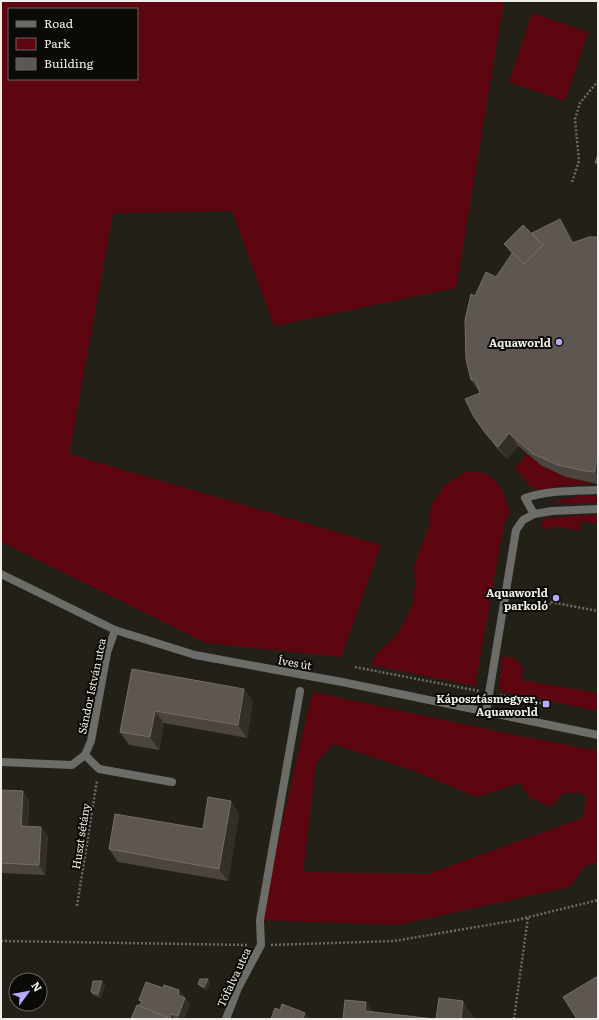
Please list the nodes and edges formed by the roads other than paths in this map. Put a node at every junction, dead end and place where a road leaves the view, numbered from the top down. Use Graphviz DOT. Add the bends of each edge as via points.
graph roads {
  1 [pos="598,490"];
  2 [pos="598,509"];
  3 [pos="534,514"];
  4 [pos="1,574"];
  5 [pos="115,630"];
  6 [pos="300,691"];
  7 [pos="486,712"];
  8 [pos="598,735"];
  9 [pos="85,756"];
  10 [pos="1,762"];
  11 [pos="172,782"];
  12 [pos="226,1019"];
  1 -- 3 [label="street" via="538,494 525,498"];
  2 -- 3 [label="street"];
  3 -- 7 [label="street" via="523,520 516,530"];
  4 -- 5 [label="street, Íves út"];
  5 -- 7 [label="street, Íves út" via="194,655 309,675"];
  5 -- 9 [label="street, Sándor István utca" via="107,653 91,741"];
  6 -- 12 [label="street, Tófalva utca" via="260,920 261,945 238,988"];
  7 -- 8 [label="street, Íves út"];
  9 -- 10 [label="street" via="72,765"];
  9 -- 11 [label="street" via="99,769"];
}
